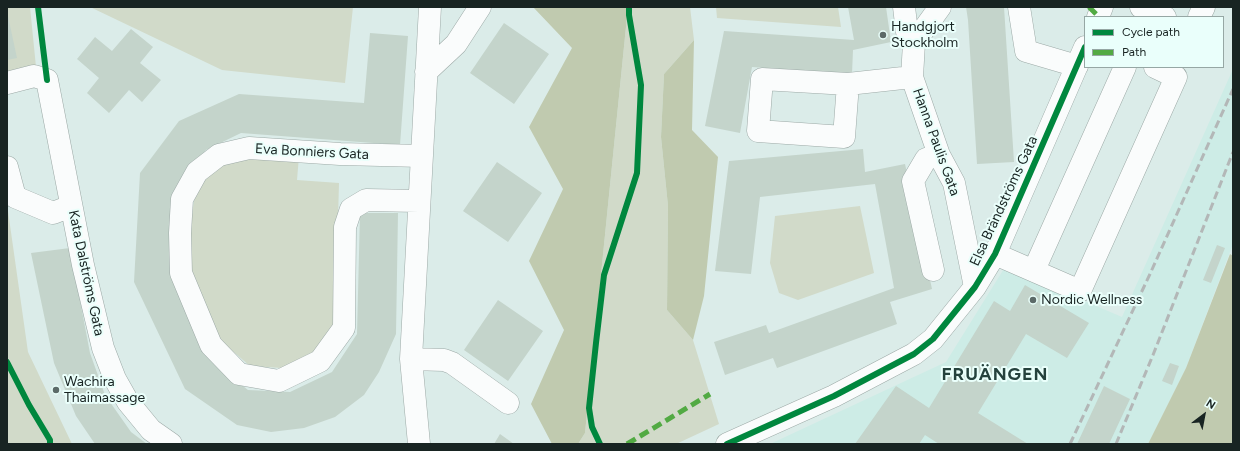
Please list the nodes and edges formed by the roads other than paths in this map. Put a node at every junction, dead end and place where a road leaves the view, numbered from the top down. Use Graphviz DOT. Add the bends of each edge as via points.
graph roads {
  1 [pos="430,7"];
  2 [pos="480,7"];
  3 [pos="904,7"];
  4 [pos="940,7"];
  5 [pos="1019,7"];
  6 [pos="1204,7"];
  7 [pos="1200,16"];
  8 [pos="914,43"];
  9 [pos="1081,56"];
  10 [pos="1125,68"];
  11 [pos="1157,68"];
  12 [pos="426,72"];
  13 [pos="912,77"];
  14 [pos="7,82"];
  15 [pos="848,84"];
  16 [pos="939,155"];
  17 [pos="422,156"];
  18 [pos="7,167"];
  19 [pos="419,201"];
  20 [pos="72,206"];
  21 [pos="996,254"];
  22 [pos="933,270"];
  23 [pos="1034,270"];
  24 [pos="975,287"];
  25 [pos="411,359"];
  26 [pos="508,402"];
  27 [pos="762,437"];
  28 [pos="171,444"];
  29 [pos="419,444"];
  30 [pos="727,444"];
  1 -- 12 [label="street"];
  2 -- 12 [label="street" via="456,44"];
  3 -- 8 [label="street" via="908,32"];
  4 -- 8 [label="street"];
  5 -- 9 [label="street" via="1026,51"];
  6 -- 7 [label="street"];
  8 -- 13 [label="street, Hanna Paulis Gata"];
  9 -- 21 [label="street, Elsa Brändströms Gata"];
  10 -- 23 [label="street"];
  11 -- 23 [label="street" via="1176,77 1080,291"];
  12 -- 17 [label="street"];
  13 -- 15 [label="street"];
  13 -- 16 [label="street, Hanna Paulis Gata"];
  14 -- 20 [label="street, Kata Dalströms Gata" via="34,76 47,80"];
  15 -- 15 [label="street" via="762,79 758,131 844,137"];
  16 -- 22 [label="street" via="926,159 913,181"];
  16 -- 24 [label="street, Hanna Paulis Gata" via="954,183"];
  17 -- 19 [label="street"];
  17 -- 19 [label="street, Eva Bonniers Gata" via="249,148 219,155 197,172 182,200 180,273 211,346 239,374 279,381 320,361 344,328 345,227 351,209 366,200"];
  18 -- 20 [label="street" via="15,197 53,213"];
  19 -- 25 [label="street"];
  20 -- 28 [label="street, Kata Dalströms Gata" via="103,348 115,379 128,402 151,430"];
  21 -- 23 [label="street"];
  21 -- 24 [label="street, Elsa Brändströms Gata"];
  24 -- 27 [label="street, Elsa Brändströms Gata" via="933,339 914,354"];
  25 -- 26 [label="street" via="444,360 452,363"];
  25 -- 29 [label="street"];
  27 -- 30 [label="street, Elsa Brändströms Gata"];
}
